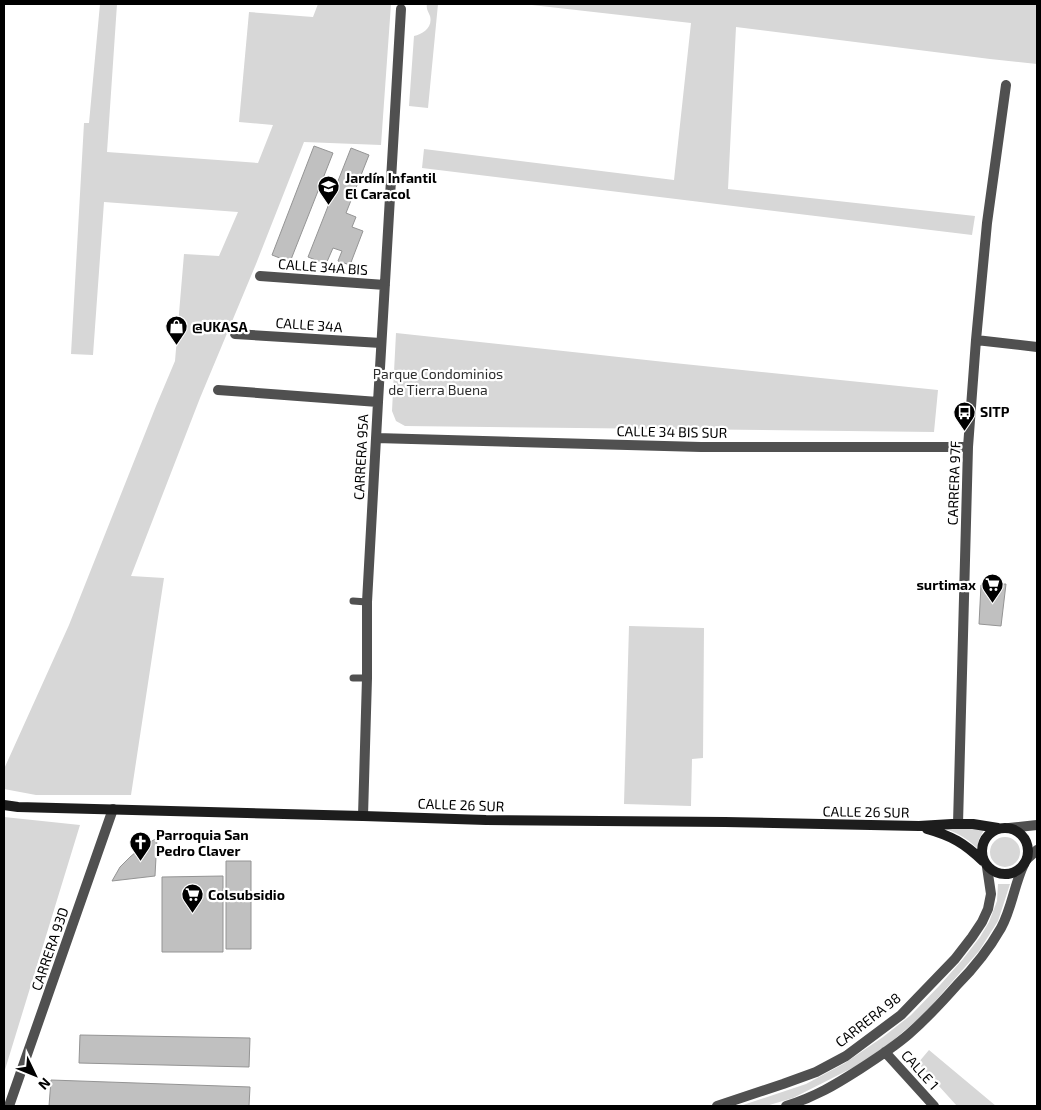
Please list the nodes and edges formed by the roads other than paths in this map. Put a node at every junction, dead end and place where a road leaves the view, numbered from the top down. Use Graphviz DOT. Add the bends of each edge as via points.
graph roads {
  1 [pos="401,10"];
  2 [pos="1006,85"];
  3 [pos="260,276"];
  4 [pos="385,285"];
  5 [pos="235,334"];
  6 [pos="976,340"];
  7 [pos="381,343"];
  8 [pos="1037,348"];
  9 [pos="218,390"];
  10 [pos="378,402"];
  11 [pos="376,438"];
  12 [pos="968,447"];
  13 [pos="353,601"];
  14 [pos="367,602"];
  15 [pos="353,678"];
  16 [pos="367,678"];
  17 [pos="4,805"];
  18 [pos="113,809"];
  19 [pos="363,816"];
  20 [pos="958,824"];
  21 [pos="1037,825"];
  22 [pos="919,826"];
  23 [pos="998,828"];
  24 [pos="1009,828"];
  25 [pos="1037,850"];
  26 [pos="1025,861"];
  27 [pos="985,864"];
  28 [pos="885,1052"];
  29 [pos="12,1103"];
  30 [pos="716,1106"];
  31 [pos="786,1106"];
  32 [pos="934,1106"];
  1 -- 4 [label="street, CARRERA 95A"];
  2 -- 6 [label="street, CARRERA 97F" via="987,223"];
  3 -- 4 [label="street, CALLE 34A BIS"];
  4 -- 7 [label="street, CARRERA 95A"];
  5 -- 7 [label="street, CALLE 34A"];
  6 -- 8 [label="street"];
  6 -- 12 [label="street, CARRERA 97F"];
  7 -- 10 [label="street, CARRERA 95A"];
  9 -- 10 [label="street"];
  10 -- 11 [label="street, CARRERA 95A"];
  11 -- 12 [label="street, CALLE 34 BIS SUR" via="701,447"];
  11 -- 14 [label="street, CARRERA 95A"];
  12 -- 20 [label="street, CARRERA 97F"];
  13 -- 14 [label="lane"];
  14 -- 16 [label="street, CARRERA 95A"];
  15 -- 16 [label="lane"];
  16 -- 19 [label="street, CARRERA 95A"];
  17 -- 18 [label="street, CALLE 26 SUR"];
  18 -- 19 [label="street, CALLE 26 SUR"];
  18 -- 29 [label="street, CARRERA 93D"];
  19 -- 22 [label="street, CALLE 26 SUR"];
  20 -- 22 [label="street, CALLE 26 SUR"];
  20 -- 23 [label="street, CALLE 26 SUR"];
  21 -- 24 [label="street"];
  22 -- 27 [label="street, CALLE 26 SUR" via="959,841"];
  23 -- 24 [label="street"];
  23 -- 27 [label="street" via="983,841"];
  24 -- 26 [label="street" via="1016,830 1027,843"];
  25 -- 26 [label="street"];
  26 -- 27 [label="street" via="1019,870 1006,874 992,871"];
  26 -- 28 [label="street" via="1002,927 990,946 945,999"];
  27 -- 30 [label="street, CARRERA 98" via="991,894 982,922 955,959 901,1015 846,1056 816,1072"];
  28 -- 31 [label="street" via="838,1084"];
  28 -- 32 [label="street, CALLE 1"];
}
